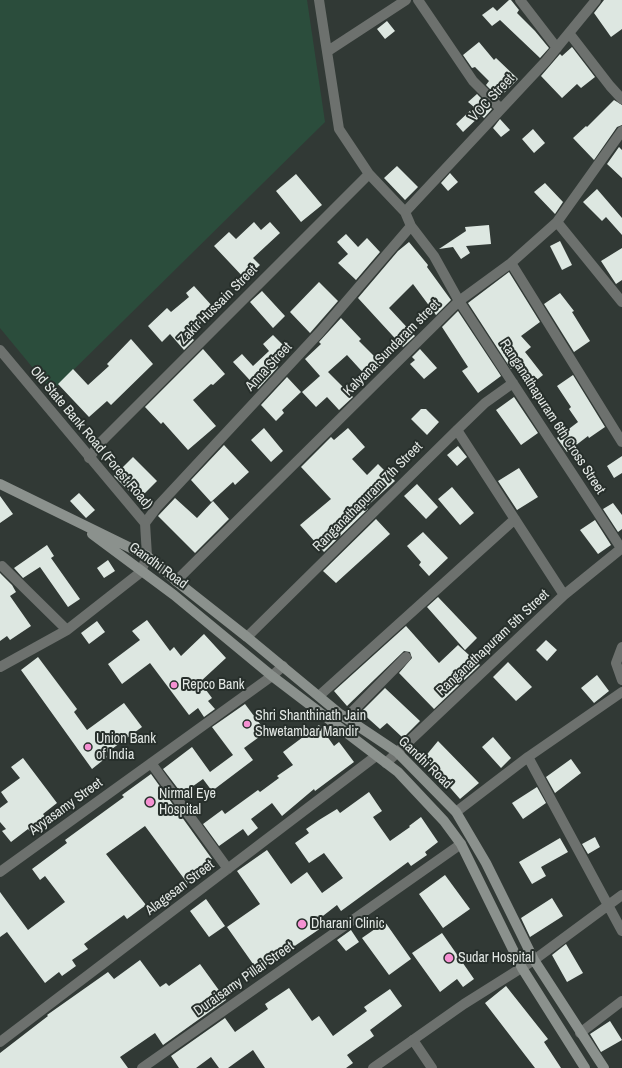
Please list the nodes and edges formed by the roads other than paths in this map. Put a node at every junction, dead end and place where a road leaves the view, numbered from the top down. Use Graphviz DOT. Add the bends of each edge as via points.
graph roads {
  1 [pos="319,0"];
  2 [pos="406,0"];
  3 [pos="418,0"];
  4 [pos="520,0"];
  5 [pos="596,0"];
  6 [pos="569,33"];
  7 [pos="557,48"];
  8 [pos="328,52"];
  9 [pos="622,99"];
  10 [pos="501,109"];
  11 [pos="622,131"];
  12 [pos="369,174"];
  13 [pos="405,212"];
  14 [pos="557,222"];
  15 [pos="411,226"];
  16 [pos="511,263"];
  17 [pos="460,301"];
  18 [pos="622,302"];
  19 [pos="0,350"];
  20 [pos="513,383"];
  21 [pos="457,430"];
  22 [pos="622,442"];
  23 [pos="88,458"];
  24 [pos="0,484"];
  25 [pos="515,519"];
  26 [pos="76,522"];
  27 [pos="145,523"];
  28 [pos="622,548"];
  29 [pos="148,556"];
  30 [pos="2,566"];
  31 [pos="141,572"];
  32 [pos="176,581"];
  33 [pos="564,594"];
  34 [pos="67,630"];
  35 [pos="247,637"];
  36 [pos="622,647"];
  37 [pos="406,657"];
  38 [pos="283,666"];
  39 [pos="0,667"];
  40 [pos="272,676"];
  41 [pos="622,680"];
  42 [pos="622,692"];
  43 [pos="320,696"];
  44 [pos="346,718"];
  45 [pos="397,752"];
  46 [pos="376,756"];
  47 [pos="528,757"];
  48 [pos="151,763"];
  49 [pos="386,763"];
  50 [pos="456,812"];
  51 [pos="461,844"];
  52 [pos="228,869"];
  53 [pos="0,872"];
  54 [pos="622,895"];
  55 [pos="608,905"];
  56 [pos="622,931"];
  57 [pos="534,960"];
  58 [pos="522,968"];
  59 [pos="622,1001"];
  60 [pos="580,1033"];
  61 [pos="412,1040"];
  62 [pos="0,1042"];
  63 [pos="142,1068"];
  64 [pos="373,1068"];
  65 [pos="432,1068"];
  66 [pos="585,1068"];
  67 [pos="604,1068"];
  1 -- 8 [label="street"];
  2 -- 8 [label="street"];
  3 -- 10 [label="street" via="473,81"];
  4 -- 7 [label="street"];
  5 -- 6 [label="street, VOC Street"];
  6 -- 7 [label="street, VOC Street"];
  6 -- 9 [label="street"];
  7 -- 10 [label="street, VOC Street"];
  8 -- 12 [label="street" via="339,129"];
  10 -- 13 [label="street, VOC Street"];
  11 -- 14 [label="street, Kalyana Sundaram street"];
  12 -- 13 [label="street"];
  12 -- 23 [label="street, Zakir Hussain Street" via="101,442"];
  13 -- 15 [label="street, Ranganathapuram 6th Cross Street"];
  14 -- 16 [label="street, Kalyana Sundaram street"];
  14 -- 18 [label="street"];
  15 -- 17 [label="street, Ranganathapuram 6th Cross Street" via="434,256"];
  15 -- 27 [label="street, Anna Street" via="320,332"];
  16 -- 17 [label="street, Kalyana Sundaram street"];
  16 -- 22 [label="street"];
  17 -- 20 [label="street, Ranganathapuram 6th Cross Street"];
  17 -- 32 [label="street, Kalyana Sundaram street"];
  19 -- 23 [label="street, Old State Bank Road (Forest Road)"];
  20 -- 21 [label="street, Ranganathapuram 7th Street"];
  20 -- 28 [label="street, Ranganathapuram 6th Cross Street"];
  21 -- 25 [label="street"];
  21 -- 35 [label="street, Ranganathapuram 7th Street"];
  23 -- 27 [label="street, Old State Bank Road (Forest Road)"];
  24 -- 26 [label="main road, Gandhi Road"];
  25 -- 33 [label="street"];
  25 -- 43 [label="street"];
  26 -- 29 [label="main road, Gandhi Road"];
  26 -- 31 [label="main road, Gandhi Road"];
  27 -- 29 [label="street, Old State Bank Road (Forest Road)"];
  28 -- 33 [label="street, Ranganathapuram 5th Street"];
  29 -- 31 [label="street, Old State Bank Road (Forest Road)"];
  29 -- 32 [label="main road, Gandhi Road"];
  30 -- 34 [label="street"];
  31 -- 34 [label="street"];
  31 -- 40 [label="main road, Gandhi Road" via="174,595"];
  32 -- 35 [label="main road, Gandhi Road"];
  33 -- 45 [label="street, Ranganathapuram 5th Street"];
  34 -- 39 [label="street"];
  35 -- 38 [label="main road, Gandhi Road"];
  36 -- 41 [label="street" via="616,663"];
  37 -- 44 [label="street"];
  38 -- 40 [label="street, Ayyasamy Street"];
  38 -- 43 [label="main road, Gandhi Road"];
  40 -- 46 [label="main road, Gandhi Road"];
  40 -- 48 [label="street, Ayyasamy Street"];
  42 -- 47 [label="street"];
  43 -- 44 [label="main road, Gandhi Road"];
  44 -- 45 [label="main road, Gandhi Road"];
  45 -- 49 [label="street, Ranganathapuram 5th Street"];
  45 -- 50 [label="main road, Gandhi Road"];
  46 -- 49 [label="main road, Gandhi Road"];
  46 -- 52 [label="street, Alagesan Street"];
  47 -- 50 [label="street"];
  47 -- 55 [label="street"];
  48 -- 52 [label="street"];
  48 -- 53 [label="street, Ayyasamy Street"];
  49 -- 51 [label="main road, Gandhi Road" via="398,772 444,821"];
  50 -- 57 [label="main road, Gandhi Road" via="486,863"];
  51 -- 58 [label="main road, Gandhi Road"];
  51 -- 63 [label="street, Duraisamy Pillai Street"];
  52 -- 62 [label="street, Alagesan Street"];
  54 -- 55 [label="street"];
  55 -- 56 [label="street"];
  55 -- 57 [label="street"];
  57 -- 58 [label="street"];
  57 -- 60 [label="main road, Gandhi Road"];
  58 -- 61 [label="street"];
  58 -- 66 [label="main road, Gandhi Road"];
  59 -- 60 [label="street"];
  60 -- 67 [label="main road, Gandhi Road"];
  61 -- 64 [label="street"];
  61 -- 65 [label="street"];
}
